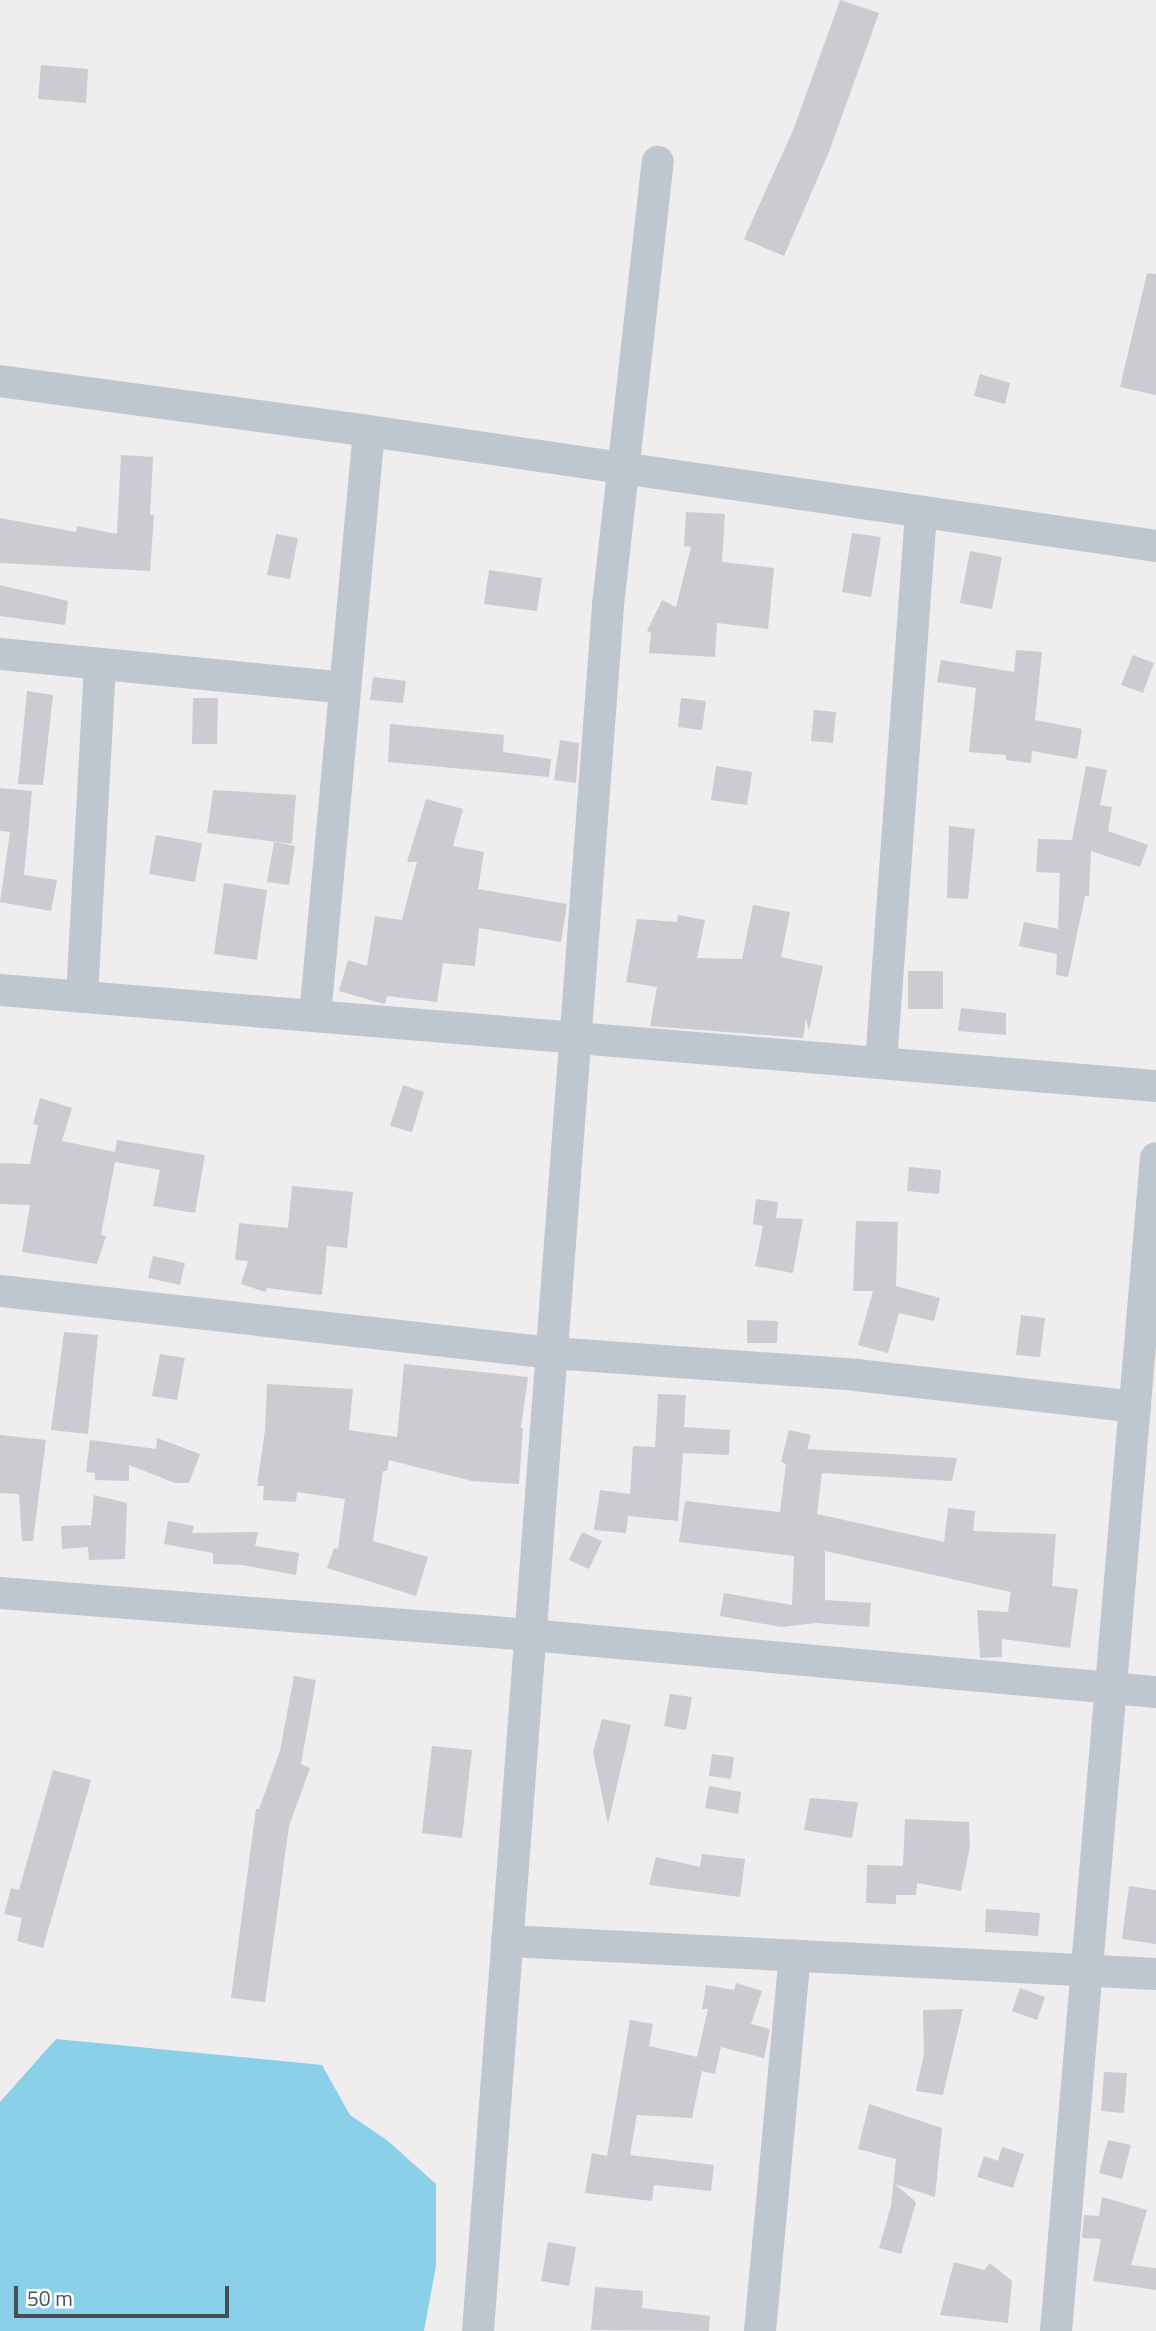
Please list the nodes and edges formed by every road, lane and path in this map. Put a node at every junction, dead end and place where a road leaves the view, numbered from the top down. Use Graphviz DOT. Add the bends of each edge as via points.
graph roads {
  1 [pos="658,162"];
  2 [pos="0,381"];
  3 [pos="369,431"];
  4 [pos="623,471"];
  5 [pos="920,513"];
  6 [pos="1156,546"];
  7 [pos="0,654"];
  8 [pos="100,664"];
  9 [pos="345,688"];
  10 [pos="0,990"];
  11 [pos="82,997"];
  12 [pos="315,1016"];
  13 [pos="576,1038"];
  14 [pos="881,1063"];
  15 [pos="1156,1086"];
  16 [pos="1156,1158"];
  17 [pos="0,1291"];
  18 [pos="552,1353"];
  19 [pos="1135,1407"];
  20 [pos="0,1593"];
  21 [pos="530,1635"];
  22 [pos="1111,1688"];
  23 [pos="1156,1692"];
  24 [pos="508,1941"];
  25 [pos="795,1955"];
  26 [pos="1087,1970"];
  27 [pos="1156,1974"];
  28 [pos="478,2331"];
  29 [pos="760,2331"];
  30 [pos="1056,2331"];
  1 -- 4 [label="street"];
  2 -- 3 [label="street"];
  3 -- 4 [label="street"];
  3 -- 9 [label="street"];
  4 -- 5 [label="street"];
  4 -- 13 [label="street" via="608,605"];
  5 -- 6 [label="street"];
  5 -- 14 [label="street"];
  7 -- 8 [label="street"];
  8 -- 9 [label="street"];
  8 -- 11 [label="street"];
  9 -- 12 [label="street"];
  10 -- 11 [label="street"];
  11 -- 12 [label="street"];
  12 -- 13 [label="street"];
  13 -- 14 [label="street"];
  13 -- 18 [label="street"];
  14 -- 15 [label="street"];
  16 -- 19 [label="street"];
  17 -- 18 [label="street"];
  18 -- 19 [label="street" via="856,1375"];
  18 -- 21 [label="street"];
  19 -- 22 [label="street"];
  20 -- 21 [label="street"];
  21 -- 22 [label="street"];
  21 -- 24 [label="street"];
  22 -- 23 [label="street"];
  22 -- 26 [label="street"];
  24 -- 25 [label="street"];
  24 -- 28 [label="street"];
  25 -- 26 [label="street"];
  25 -- 29 [label="street"];
  26 -- 27 [label="street"];
  26 -- 30 [label="street"];
}
